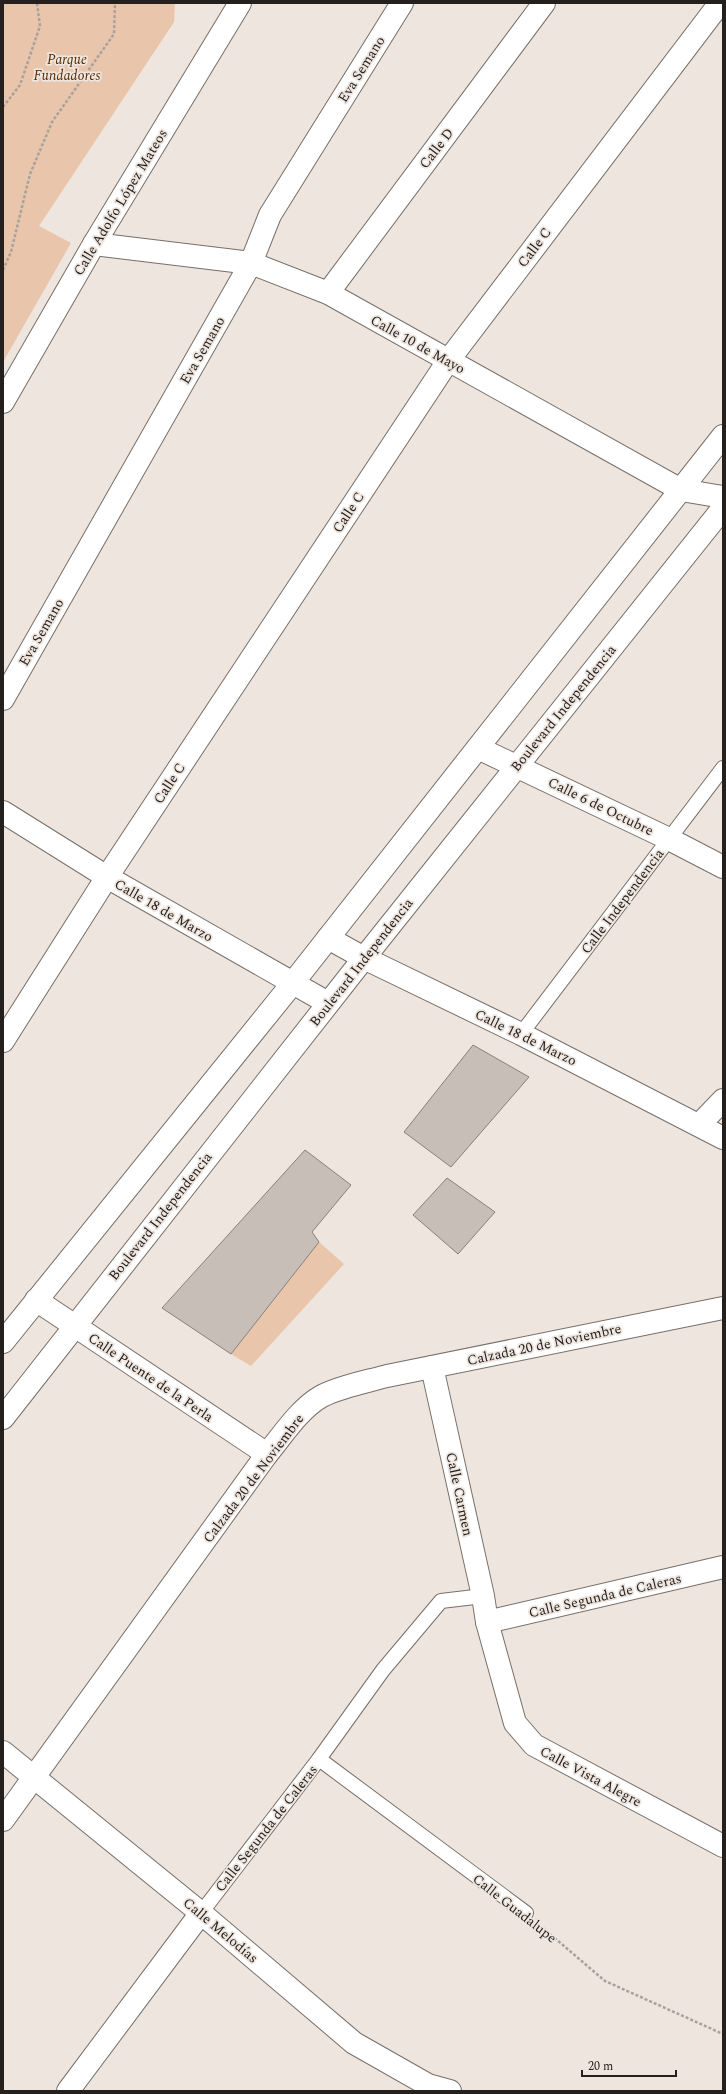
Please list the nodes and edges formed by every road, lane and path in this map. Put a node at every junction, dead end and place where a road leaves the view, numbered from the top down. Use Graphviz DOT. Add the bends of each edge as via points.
graph roads {
  1 [pos="37,3"];
  2 [pos="115,3"];
  3 [pos="402,3"];
  4 [pos="544,3"];
  5 [pos="720,3"];
  6 [pos="234,8"];
  7 [pos="3,107"];
  8 [pos="94,244"];
  9 [pos="251,263"];
  10 [pos="3,270"];
  11 [pos="328,293"];
  12 [pos="448,361"];
  13 [pos="3,402"];
  14 [pos="723,436"];
  15 [pos="681,490"];
  16 [pos="723,497"];
  17 [pos="723,508"];
  18 [pos="3,699"];
  19 [pos="478,748"];
  20 [pos="517,766"];
  21 [pos="723,768"];
  22 [pos="3,812"];
  23 [pos="669,839"];
  24 [pos="723,867"];
  25 [pos="107,877"];
  26 [pos="328,938"];
  27 [pos="364,958"];
  28 [pos="292,984"];
  29 [pos="328,1003"];
  30 [pos="522,1034"];
  31 [pos="3,1041"];
  32 [pos="723,1100"];
  33 [pos="699,1125"];
  34 [pos="723,1138"];
  35 [pos="36,1300"];
  36 [pos="723,1308"];
  37 [pos="73,1326"];
  38 [pos="3,1342"];
  39 [pos="432,1367"];
  40 [pos="3,1418"];
  41 [pos="267,1454"];
  42 [pos="723,1567"];
  43 [pos="483,1596"];
  44 [pos="487,1622"];
  45 [pos="3,1752"];
  46 [pos="319,1759"];
  47 [pos="35,1778"];
  48 [pos="3,1820"];
  49 [pos="723,1846"];
  50 [pos="201,1913"];
  51 [pos="526,1913"];
  52 [pos="723,2034"];
  53 [pos="68,2091"];
  54 [pos="450,2091"];
  1 -- 7 [label="path" via="40,26 20,85"];
  2 -- 10 [label="path" via="114,34 52,122 30,174 11,252"];
  3 -- 9 [label="street, Eva Semano" via="270,215"];
  4 -- 11 [label="street, Calle D"];
  5 -- 12 [label="street, Calle C"];
  6 -- 8 [label="street, Calle Adolfo López Mateos"];
  8 -- 9 [label="street, Calle 10 de Mayo"];
  8 -- 13 [label="street, Calle Adolfo López Mateos"];
  9 -- 11 [label="street, Calle 10 de Mayo"];
  9 -- 18 [label="street, Eva Semano"];
  11 -- 12 [label="street, Calle 10 de Mayo"];
  12 -- 15 [label="street, Calle 10 de Mayo"];
  12 -- 25 [label="street, Calle C"];
  14 -- 15 [label="street"];
  15 -- 16 [label="street, Calle 10 de Mayo"];
  15 -- 19 [label="street"];
  17 -- 20 [label="street, Boulevard Independencia"];
  19 -- 20 [label="street, Calle 6 de Octubre"];
  19 -- 26 [label="street"];
  20 -- 23 [label="street, Calle 6 de Octubre"];
  20 -- 27 [label="street, Boulevard Independencia"];
  21 -- 23 [label="lane, Calle Independencia"];
  22 -- 25 [label="street, Calle 18 de Marzo"];
  23 -- 24 [label="street, Calle 6 de Octubre"];
  23 -- 30 [label="lane, Calle Independencia"];
  25 -- 28 [label="street, Calle 18 de Marzo"];
  25 -- 31 [label="street, Calle C"];
  26 -- 27 [label="street, Calle 18 de Marzo"];
  26 -- 28 [label="street"];
  27 -- 29 [label="street, Boulevard Independencia"];
  27 -- 30 [label="street, Calle 18 de Marzo"];
  28 -- 29 [label="street, Calle 18 de Marzo"];
  28 -- 35 [label="street"];
  29 -- 37 [label="street, Boulevard Independencia"];
  30 -- 33 [label="street, Calle 18 de Marzo"];
  32 -- 33 [label="street"];
  33 -- 34 [label="street, Calle 18 de Marzo"];
  35 -- 37 [label="street, Calle Puente de la Perla"];
  35 -- 38 [label="street"];
  36 -- 39 [label="street, Calzada 20 de Noviembre"];
  37 -- 40 [label="street, Boulevard Independencia"];
  37 -- 41 [label="street, Calle Puente de la Perla"];
  39 -- 41 [label="street, Calzada 20 de Noviembre" via="387,1376 343,1388 322,1397 305,1409"];
  39 -- 43 [label="street, Calle Carmen"];
  41 -- 47 [label="street, Calzada 20 de Noviembre"];
  42 -- 44 [label="street, Calle Segunda de Caleras"];
  43 -- 44 [label="street, Calle Carmen"];
  43 -- 46 [label="lane, Calle Segunda de Caleras" via="441,1601 383,1670"];
  44 -- 49 [label="street, Calle Vista Alegre" via="515,1723 534,1745"];
  45 -- 47 [label="street, Calle Melodías"];
  46 -- 50 [label="lane, Calle Segunda de Caleras"];
  46 -- 51 [label="lane, Calle Guadalupe"];
  47 -- 48 [label="street, Calzada 20 de Noviembre"];
  47 -- 50 [label="street, Calle Melodías"];
  50 -- 53 [label="street, Calle Segunda de Caleras"];
  50 -- 54 [label="street, Calle Melodías" via="354,2043 428,2085"];
  51 -- 52 [label="path, Calle Guadalupe" via="605,1981"];
}
